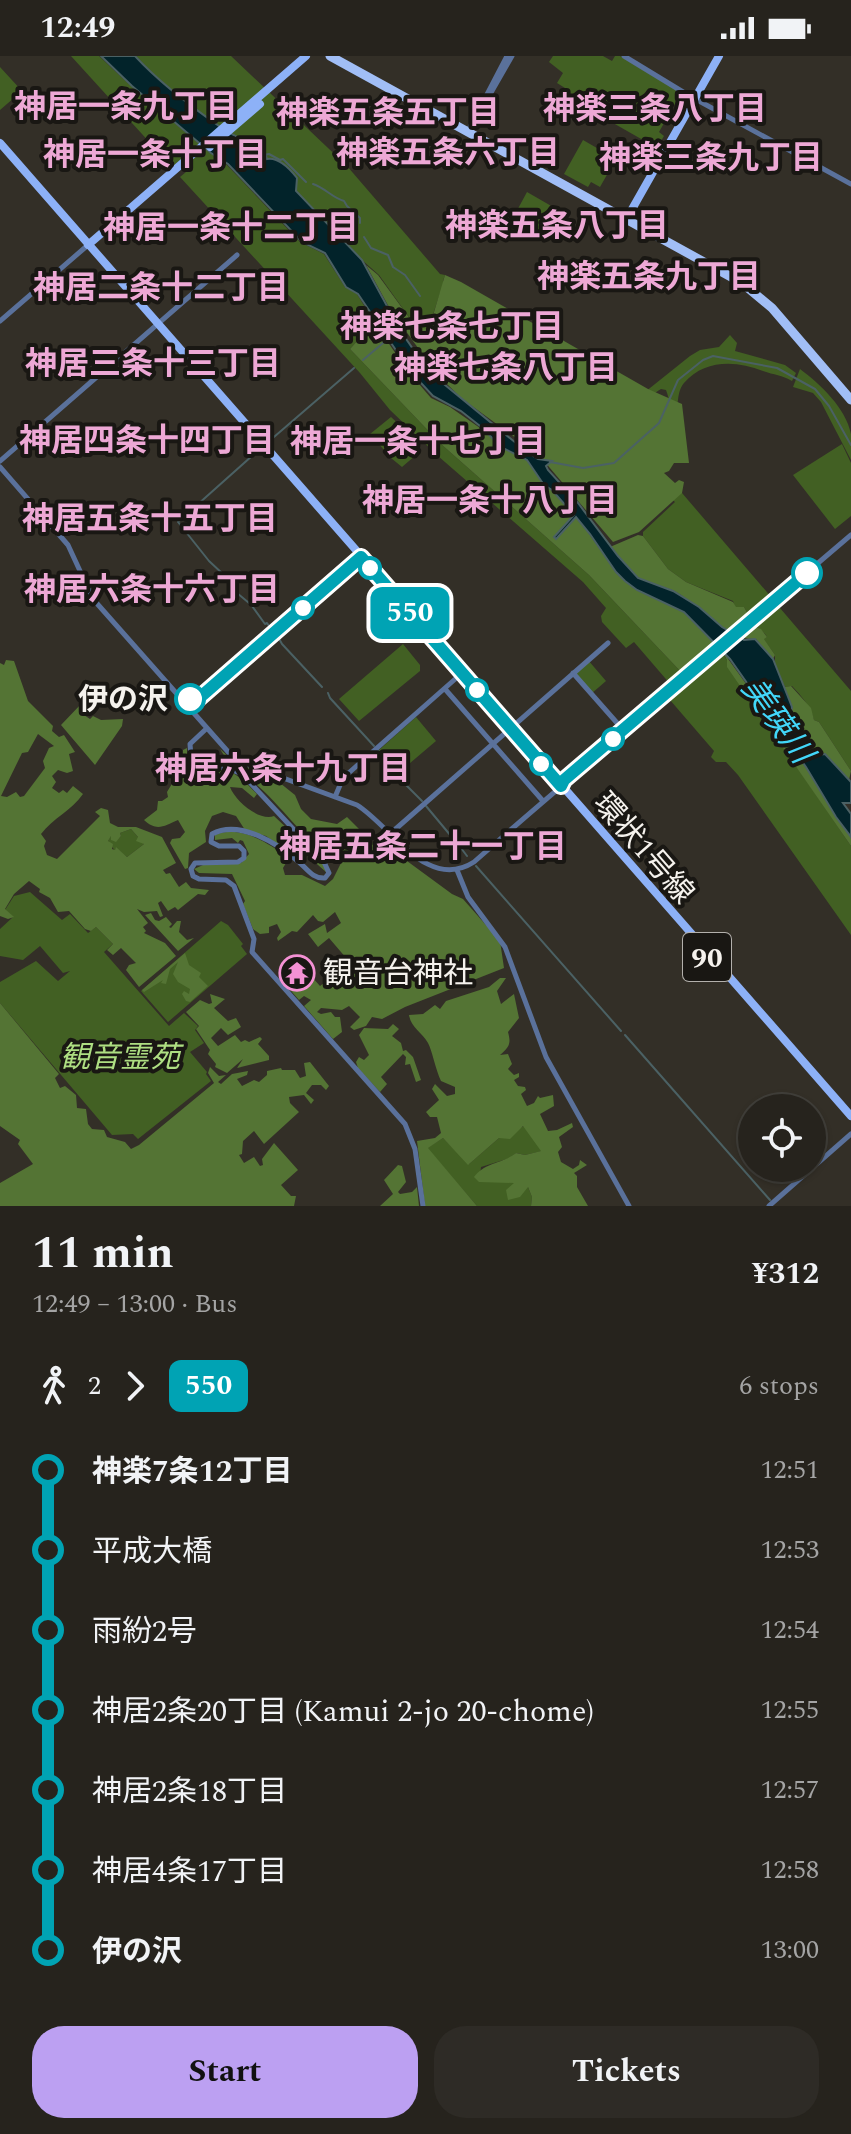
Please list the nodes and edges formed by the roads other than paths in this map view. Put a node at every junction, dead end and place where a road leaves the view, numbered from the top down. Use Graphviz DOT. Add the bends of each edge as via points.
graph roads {
  1 [pos="306,56"];
  2 [pos="330,56"];
  3 [pos="337,56"];
  4 [pos="509,56"];
  5 [pos="624,56"];
  6 [pos="716,56"];
  7 [pos="693,97"];
  8 [pos="469,130"];
  9 [pos="0,143"];
  10 [pos="851,184"];
  11 [pos="628,216"];
  12 [pos="88,245"];
  13 [pos="237,255"];
  14 [pos="0,321"];
  15 [pos="158,324"];
  16 [pos="851,394"];
  17 [pos="851,400"];
  18 [pos="0,464"];
  19 [pos="851,535"];
  20 [pos="608,643"];
  21 [pos="462,673"];
  22 [pos="573,673"];
  23 [pos="445,689"];
  24 [pos="510,728"];
  25 [pos="206,729"];
  26 [pos="624,732"];
  27 [pos="492,744"];
  28 [pos="561,786"];
  29 [pos="335,797"];
  30 [pos="543,801"];
  31 [pos="391,833"];
  32 [pos="457,870"];
  33 [pos="851,1119"];
  34 [pos="851,1134"];
  35 [pos="423,1206"];
  36 [pos="629,1206"];
  37 [pos="769,1206"];
  1 -- 12 [label="main road"];
  2 -- 8 [label="highway"];
  3 -- 8 [label="highway"];
  4 -- 8 [label="street"];
  5 -- 7 [label="street"];
  6 -- 7 [label="main road"];
  7 -- 10 [label="street"];
  7 -- 11 [label="main road"];
  8 -- 11 [label="highway"];
  9 -- 12 [label="main road, 環状1号線 / 90"];
  11 -- 16 [label="highway" via="759,290"];
  11 -- 17 [label="highway" via="758,294"];
  12 -- 14 [label="street"];
  12 -- 15 [label="main road, 環状1号線 / 90"];
  13 -- 15 [label="street"];
  15 -- 18 [label="street"];
  15 -- 21 [label="main road, 環状1号線 / 90"];
  18 -- 25 [label="street" via="68,545 93,599"];
  19 -- 26 [label="street"];
  20 -- 22 [label="street"];
  21 -- 23 [label="street"];
  21 -- 24 [label="main road, 環状1号線 / 90"];
  22 -- 24 [label="street"];
  22 -- 26 [label="street"];
  23 -- 27 [label="street"];
  23 -- 29 [label="street" via="343,778"];
  24 -- 27 [label="street"];
  24 -- 28 [label="main road, 環状1号線 / 90"];
  25 -- 29 [label="street" via="243,762"];
  25 -- 35 [label="street" via="190,744 191,757 243,775 329,873 317,878 256,835 220,830 211,842 239,846 244,858 195,863 193,876 234,886 254,939 252,952 405,1124 415,1149"];
  26 -- 28 [label="street"];
  27 -- 30 [label="street"];
  27 -- 31 [label="street"];
  28 -- 30 [label="street"];
  28 -- 33 [label="main road, 環状1号線 / 90"];
  29 -- 31 [label="street" via="364,810"];
  30 -- 32 [label="street" via="474,862"];
  31 -- 32 [label="street" via="428,866"];
  32 -- 36 [label="street" via="468,897 509,954 546,1057"];
  34 -- 37 [label="street"];
}
